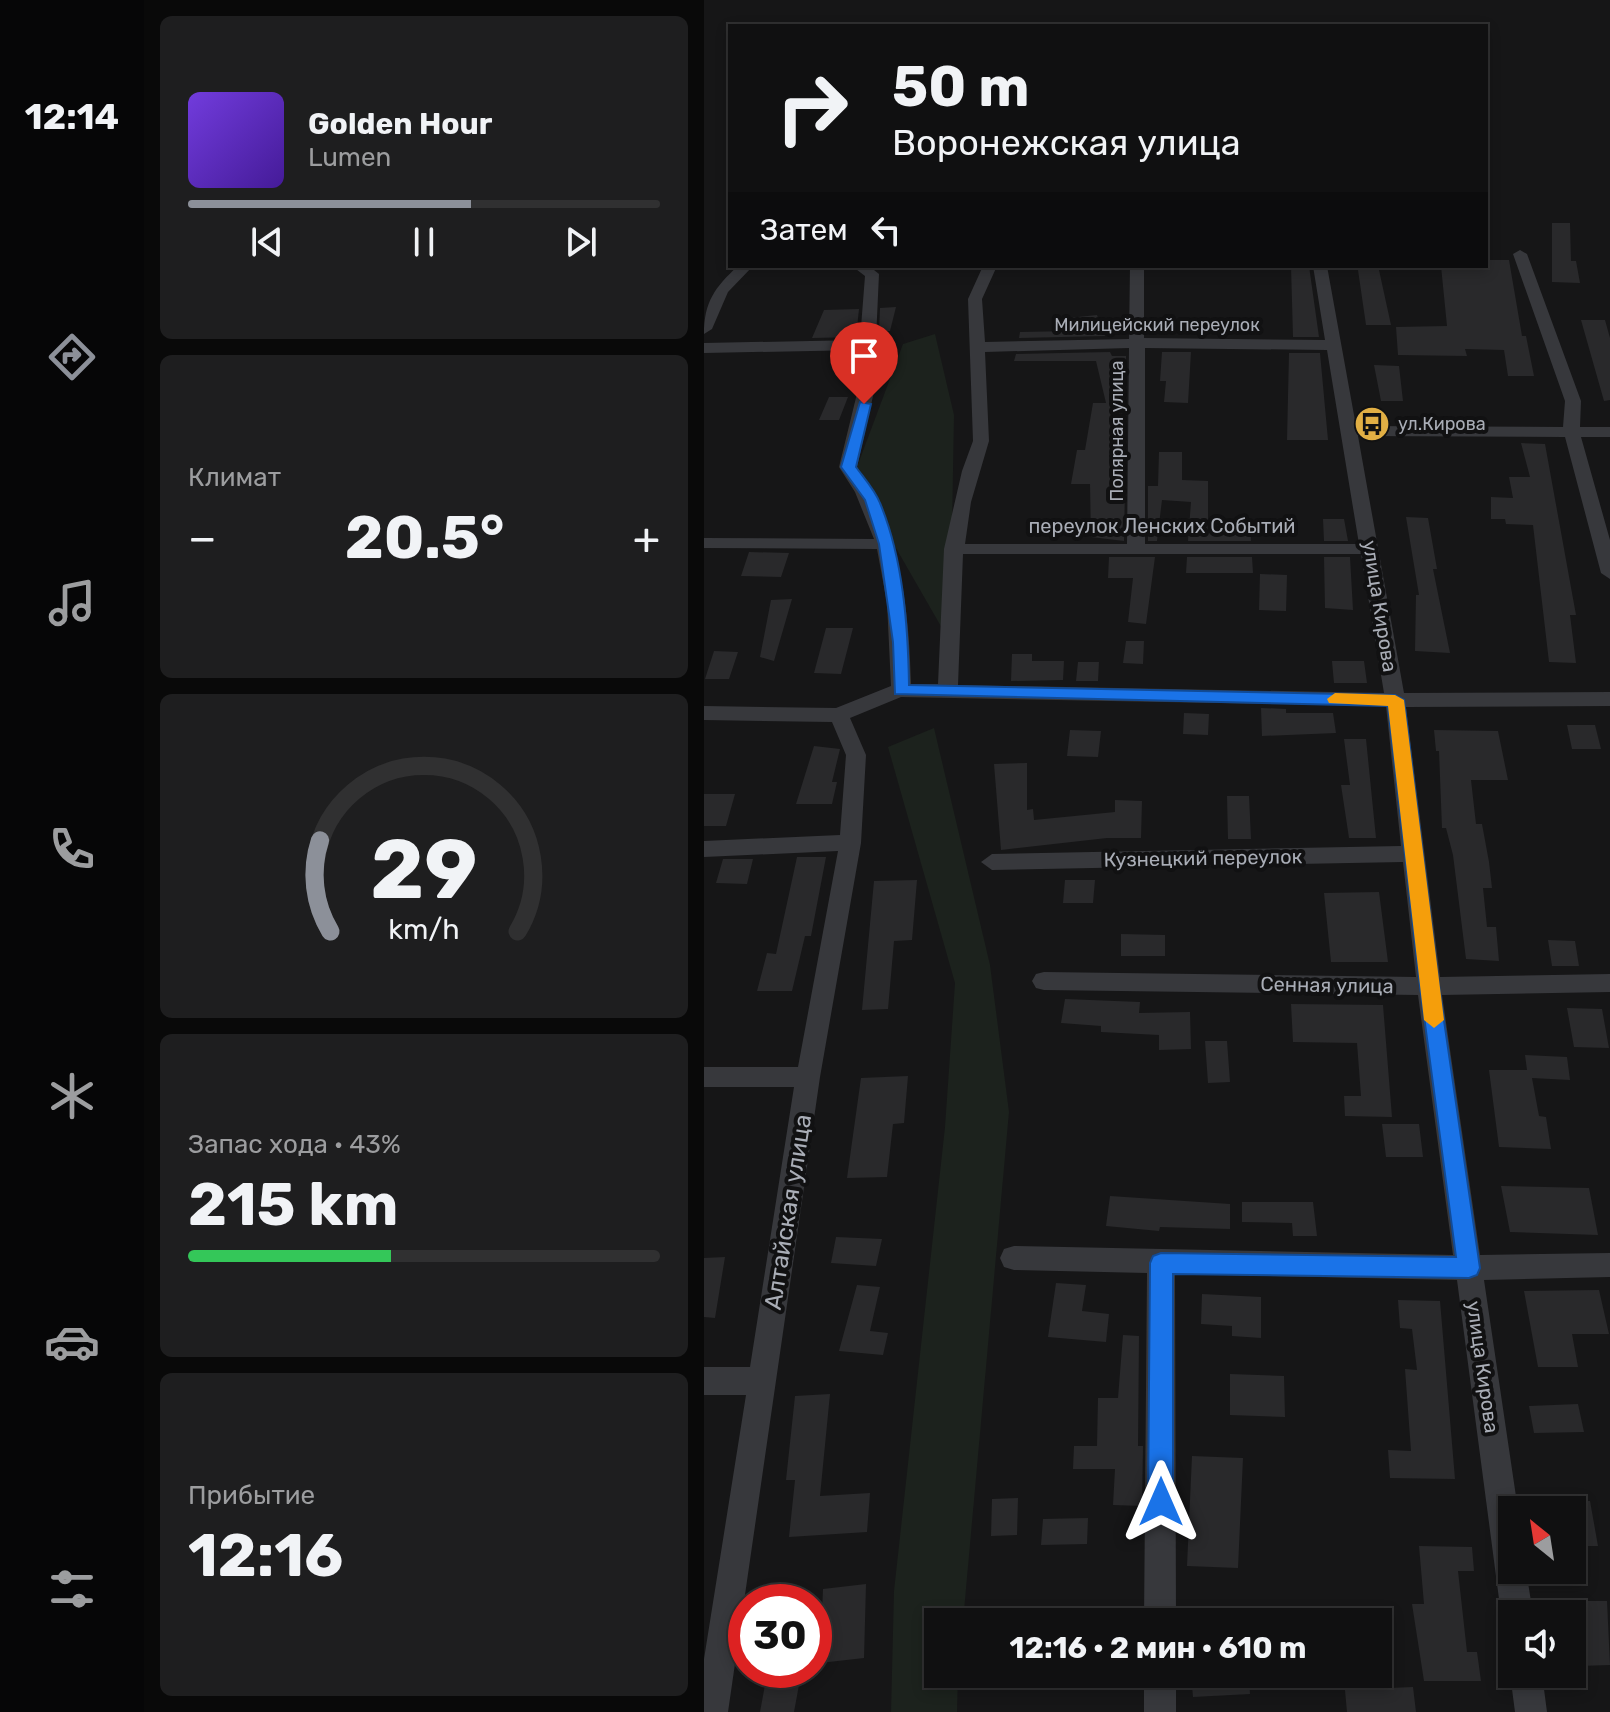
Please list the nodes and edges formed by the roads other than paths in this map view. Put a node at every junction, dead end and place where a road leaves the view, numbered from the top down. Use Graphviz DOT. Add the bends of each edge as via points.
graph roads {
  1 [pos="1520,254"];
  2 [pos="744,268"];
  3 [pos="862,268"];
  4 [pos="989,268"];
  5 [pos="1137,268"];
  6 [pos="1320,268"];
  7 [pos="704,282"];
  8 [pos="721,290"];
  9 [pos="704,329"];
  10 [pos="1137,343"];
  11 [pos="869,345"];
  12 [pos="1334,345"];
  13 [pos="979,347"];
  14 [pos="704,348"];
  15 [pos="1571,430"];
  16 [pos="1352,431"];
  17 [pos="1610,432"];
  18 [pos="704,543"];
  19 [pos="886,544"];
  20 [pos="953,549"];
  21 [pos="1136,549"];
  22 [pos="1370,549"];
  23 [pos="1610,573"];
  24 [pos="901,690"];
  25 [pos="948,691"];
  26 [pos="1610,699"];
  27 [pos="1395,700"];
  28 [pos="704,713"];
  29 [pos="839,715"];
  30 [pos="850,843"];
  31 [pos="704,849"];
  32 [pos="1413,854"];
  33 [pos="992,862"];
  34 [pos="1044,981"];
  35 [pos="1610,983"];
  36 [pos="1429,986"];
  37 [pos="704,1077"];
  38 [pos="808,1077"];
  39 [pos="1014,1258"];
  40 [pos="1161,1263"];
  41 [pos="1610,1265"];
  42 [pos="1469,1268"];
  43 [pos="704,1381"];
  44 [pos="762,1381"];
  45 [pos="1515,1600"];
  46 [pos="1160,1608"];
  47 [pos="1160,1688"];
  48 [pos="1528,1688"];
  49 [pos="712,1712"];
  50 [pos="1160,1712"];
  51 [pos="1531,1712"];
  1 -- 15 [label="street" via="1573,401"];
  2 -- 8 [label="street"];
  3 -- 11 [label="street" via="872,274"];
  4 -- 13 [label="street" via="975,299"];
  5 -- 10 [label="street, Полярная улица"];
  6 -- 12 [label="street, улица Кирова"];
  7 -- 8 [label="street"];
  8 -- 9 [label="street"];
  10 -- 12 [label="street, Милицейский переулок"];
  10 -- 13 [label="street, Милицейский переулок"];
  10 -- 21 [label="street, Полярная улица"];
  11 -- 14 [label="street"];
  11 -- 19 [label="street" via="872,365 848,467 872,500"];
  12 -- 16 [label="street, улица Кирова"];
  13 -- 20 [label="street" via="981,441"];
  15 -- 16 [label="street"];
  15 -- 17 [label="street"];
  15 -- 23 [label="street"];
  16 -- 22 [label="street, улица Кирова"];
  18 -- 19 [label="street"];
  19 -- 24 [label="street" via="901,642"];
  20 -- 21 [label="street, переулок Ленских Событий"];
  20 -- 25 [label="street"];
  21 -- 22 [label="street, переулок Ленских Событий"];
  22 -- 27 [label="street, улица Кирова"];
  24 -- 25 [label="street"];
  24 -- 29 [label="street"];
  25 -- 27 [label="street"];
  26 -- 27 [label="street"];
  27 -- 32 [label="street, улица Кирова"];
  28 -- 29 [label="street"];
  29 -- 30 [label="street, Алтайская улица" via="856,755"];
  30 -- 31 [label="street"];
  30 -- 38 [label="street, Алтайская улица"];
  32 -- 33 [label="street, Кузнецкий переулок"];
  32 -- 36 [label="street, улица Кирова"];
  34 -- 36 [label="street, Сенная улица"];
  35 -- 36 [label="street, Сенная улица"];
  36 -- 42 [label="street, улица Кирова"];
  37 -- 38 [label="street"];
  38 -- 44 [label="street, Алтайская улица"];
  39 -- 40 [label="street"];
  40 -- 42 [label="street"];
  40 -- 46 [label="street"];
  41 -- 42 [label="street"];
  42 -- 45 [label="street, улица Кирова"];
  43 -- 44 [label="street"];
  44 -- 49 [label="street, Алтайская улица"];
  47 -- 50 [label="street"];
  48 -- 51 [label="street"];
}
